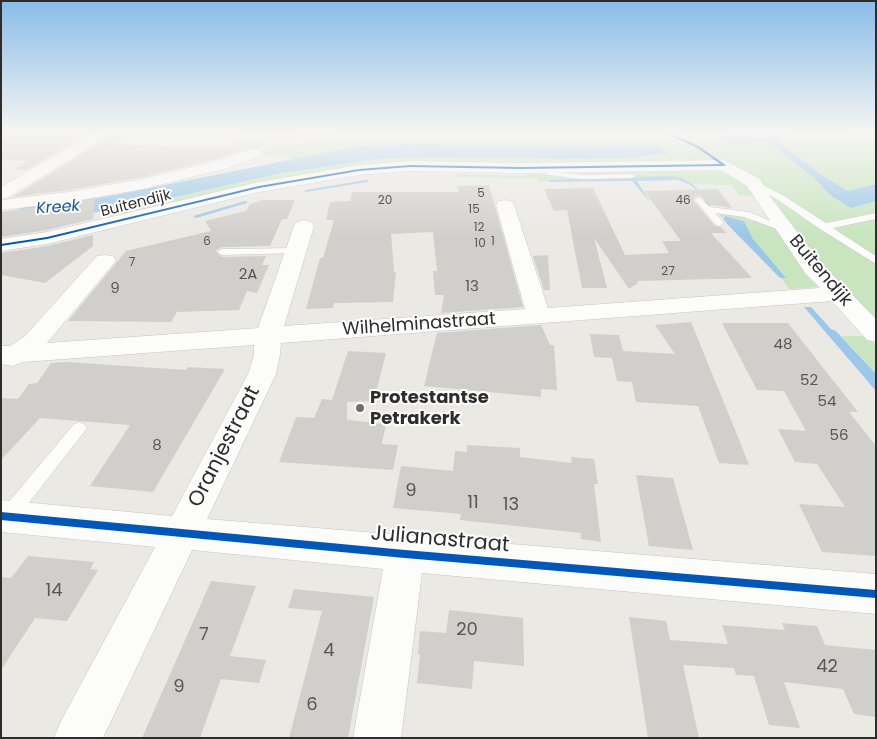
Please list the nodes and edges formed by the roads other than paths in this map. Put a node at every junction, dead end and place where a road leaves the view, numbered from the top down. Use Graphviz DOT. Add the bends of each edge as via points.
graph roads {
  1 [pos="59,166"];
  2 [pos="216,166"];
  3 [pos="411,166"];
  4 [pos="693,166"];
  5 [pos="726,166"];
  6 [pos="550,173"];
  7 [pos="632,176"];
  8 [pos="754,183"];
  9 [pos="699,200"];
  10 [pos="505,205"];
  11 [pos="2,206"];
  12 [pos="707,209"];
  13 [pos="876,216"];
  14 [pos="106,219"];
  15 [pos="719,223"];
  16 [pos="304,226"];
  17 [pos="822,227"];
  18 [pos="785,230"];
  19 [pos="1,245"];
  20 [pos="297,251"];
  21 [pos="222,252"];
  22 [pos="876,260"];
  23 [pos="105,261"];
  24 [pos="837,294"];
  25 [pos="539,317"];
  26 [pos="876,334"];
  27 [pos="268,336"];
  28 [pos="6,358"];
  29 [pos="79,428"];
  30 [pos="5,517"];
  31 [pos="182,532"];
  32 [pos="405,554"];
  33 [pos="876,594"];
  34 [pos="78,738"];
  35 [pos="377,738"];
  1 -- 11 [label="street"];
  2 -- 11 [label="street" via="143,184"];
  3 -- 14 [label="street, Buitendijk" via="320,175"];
  4 -- 6 [label="street, Buitendijk"];
  5 -- 8 [label="street, Buitendijk"];
  6 -- 7 [label="lane, Buitendijk" via="590,177"];
  6 -- 14 [label="street, Buitendijk" via="407,172 356,176 296,185 158,217"];
  8 -- 17 [label="lane"];
  8 -- 18 [label="street, Buitendijk"];
  9 -- 12 [label="lane"];
  10 -- 25 [label="street"];
  11 -- 14 [label="street" via="45,218"];
  12 -- 15 [label="lane"];
  12 -- 18 [label="lane, Buitendijk" via="746,214"];
  13 -- 17 [label="lane"];
  14 -- 19 [label="street, Buitendijk" via="47,238"];
  16 -- 20 [label="street, Oranjestraat"];
  17 -- 22 [label="lane"];
  18 -- 24 [label="street, Buitendijk"];
  20 -- 21 [label="lane"];
  20 -- 27 [label="street, Oranjestraat"];
  23 -- 28 [label="street" via="34,342"];
  24 -- 25 [label="street, Wilhelminastraat"];
  24 -- 26 [label="street, Buitendijk"];
  25 -- 27 [label="street, Wilhelminastraat"];
  27 -- 28 [label="street, Wilhelminastraat"];
  27 -- 31 [label="street, Oranjestraat" via="262,374"];
  29 -- 30 [label="lane"];
  30 -- 31 [label="street, Julianastraat"];
  31 -- 32 [label="street, Julianastraat"];
  31 -- 34 [label="street, Oranjestraat"];
  32 -- 33 [label="street, Julianastraat"];
  32 -- 35 [label="street"];
}
